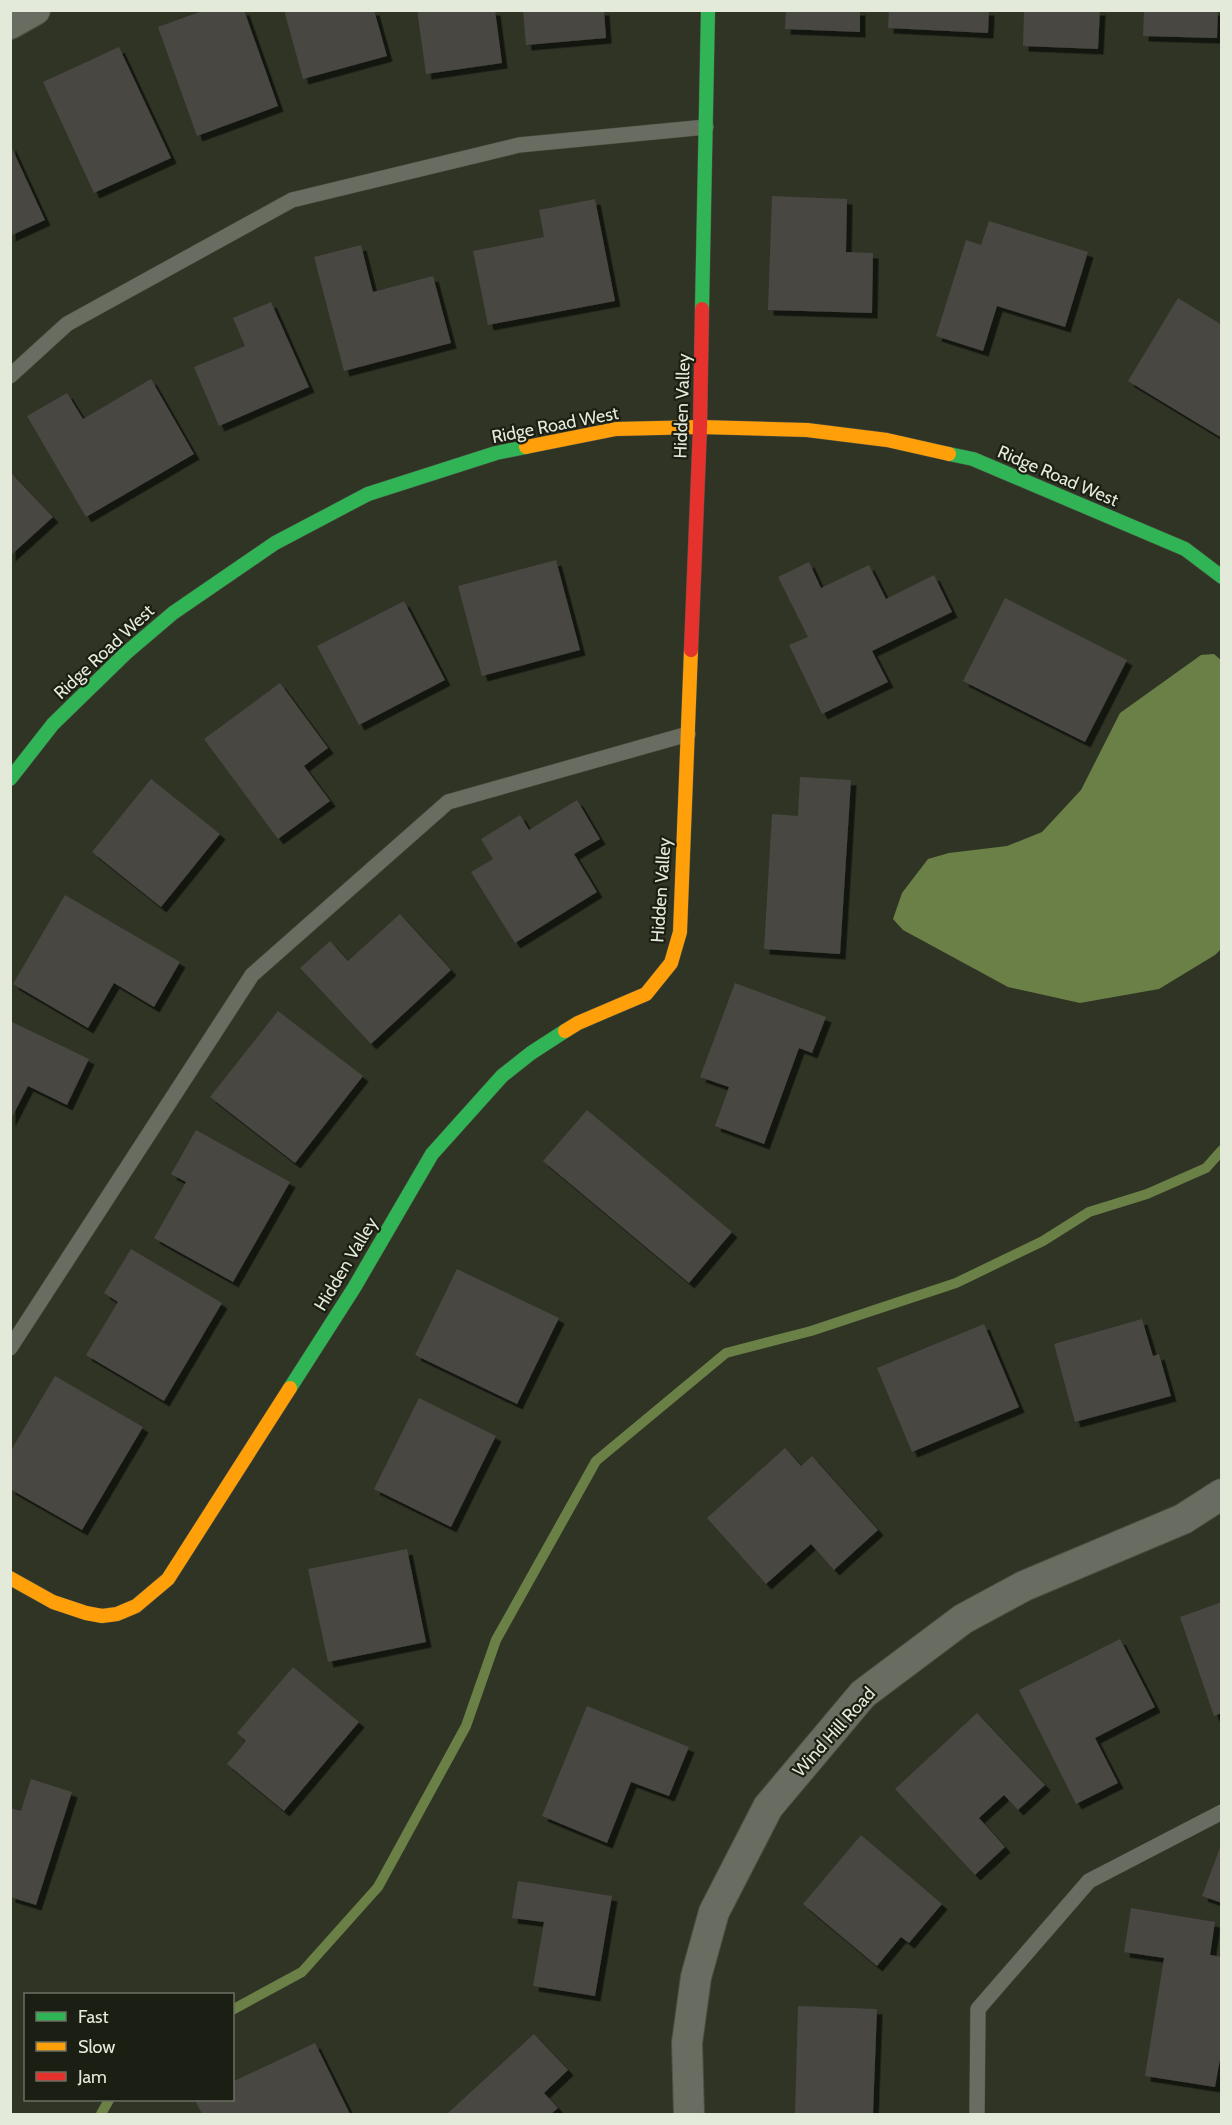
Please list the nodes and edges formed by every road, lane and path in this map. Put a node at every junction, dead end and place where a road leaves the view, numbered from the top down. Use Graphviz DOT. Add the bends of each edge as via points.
graph roads {
  1 [pos="35,10"];
  2 [pos="708,10"];
  3 [pos="10,24"];
  4 [pos="706,127"];
  5 [pos="10,376"];
  6 [pos="700,427"];
  7 [pos="1221,577"];
  8 [pos="688,734"];
  9 [pos="10,779"];
  10 [pos="10,1348"];
  11 [pos="1221,1494"];
  12 [pos="10,1578"];
  13 [pos="1221,1812"];
  14 [pos="689,2115"];
  15 [pos="977,2115"];
  1 -- 3 [label="street"];
  2 -- 4 [label="street, Hidden Valley"];
  4 -- 5 [label="lane" via="519,145 292,200 67,324"];
  4 -- 6 [label="street, Hidden Valley"];
  6 -- 7 [label="street, Ridge Road West" via="807,430 973,459 1185,549"];
  6 -- 8 [label="street, Hidden Valley"];
  6 -- 9 [label="street, Ridge Road West" via="616,429 496,453 368,494 274,543 173,613 53,724"];
  8 -- 10 [label="lane" via="448,802 252,975"];
  8 -- 12 [label="street, Hidden Valley" via="680,932 671,963 646,994 578,1023 502,1076 432,1155 354,1288 168,1579 130,1610 109,1616 79,1612 42,1598"];
  11 -- 14 [label="street, Wind Hill Road" via="1183,1519 1024,1586 963,1619 863,1694 768,1807 714,1912 696,1977 687,2043"];
  13 -- 15 [label="lane" via="1089,1881 978,2009"];
}
